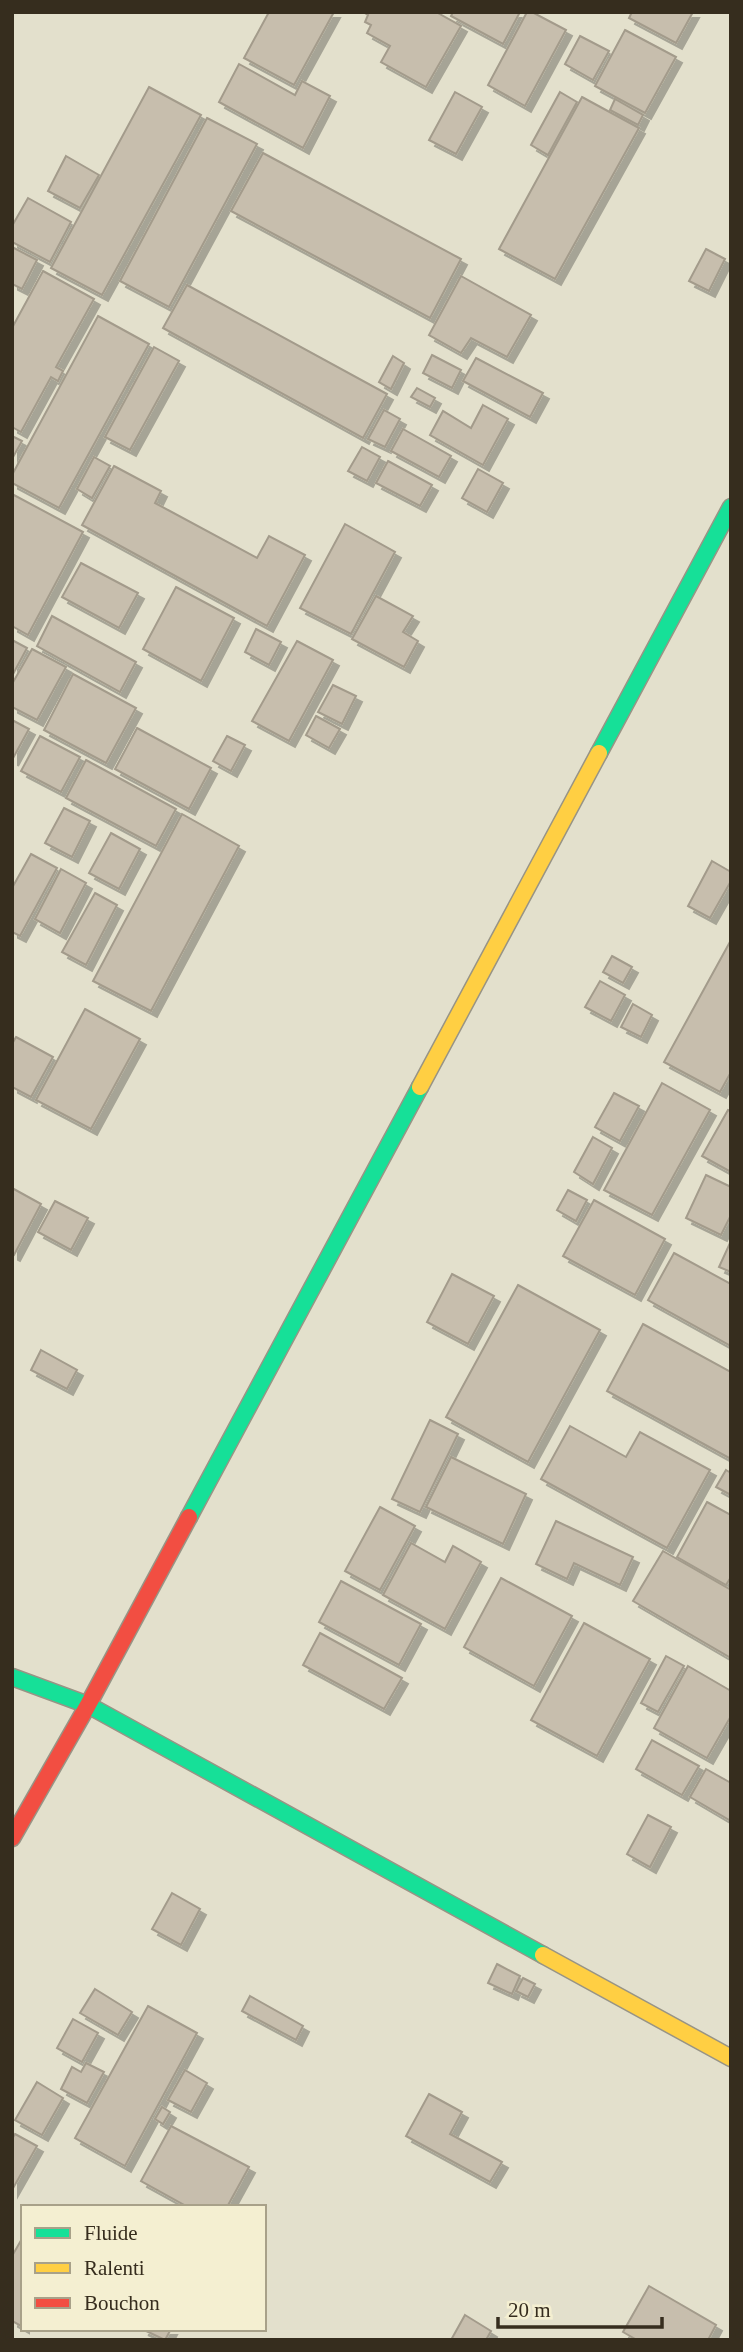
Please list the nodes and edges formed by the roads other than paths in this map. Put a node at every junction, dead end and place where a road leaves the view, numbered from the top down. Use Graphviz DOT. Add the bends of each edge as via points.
graph roads {
  1 [pos="731,507"];
  2 [pos="12,1677"];
  3 [pos="88,1705"];
  4 [pos="12,1838"];
  5 [pos="731,2058"];
  1 -- 3 [label="street"];
  2 -- 3 [label="street"];
  3 -- 4 [label="street"];
  3 -- 5 [label="street"];
}
